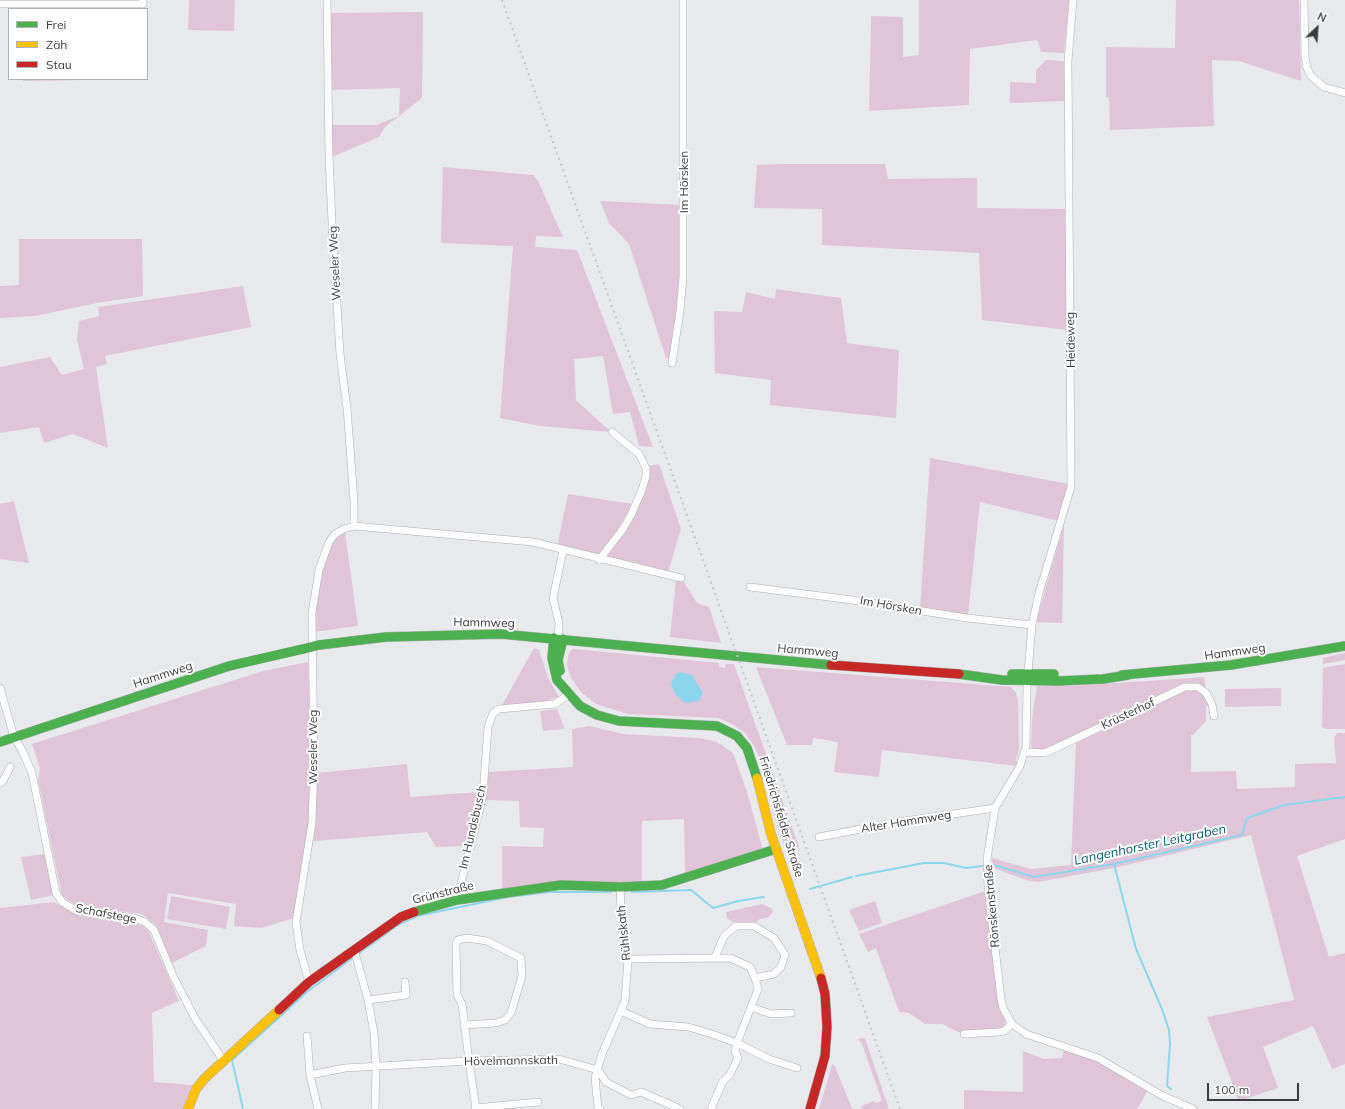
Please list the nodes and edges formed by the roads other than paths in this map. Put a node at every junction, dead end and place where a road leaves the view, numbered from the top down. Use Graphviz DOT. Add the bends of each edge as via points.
graph roads {
  1 [pos="143,0"];
  2 [pos="327,0"];
  3 [pos="683,0"];
  4 [pos="1073,0"];
  5 [pos="1304,0"];
  6 [pos="0,4"];
  7 [pos="1345,92"];
  8 [pos="672,363"];
  9 [pos="612,432"];
  10 [pos="354,526"];
  11 [pos="563,550"];
  12 [pos="599,560"];
  13 [pos="681,578"];
  14 [pos="750,587"];
  15 [pos="1032,625"];
  16 [pos="558,638"];
  17 [pos="1345,646"];
  18 [pos="1028,677"];
  19 [pos="0,688"];
  20 [pos="567,692"];
  21 [pos="1214,716"];
  22 [pos="20,735"];
  23 [pos="0,742"];
  24 [pos="1025,752"];
  25 [pos="10,767"];
  26 [pos="0,783"];
  27 [pos="995,808"];
  28 [pos="819,837"];
  29 [pos="776,849"];
  30 [pos="620,887"];
  31 [pos="456,900"];
  32 [pos="354,949"];
  33 [pos="715,957"];
  34 [pos="628,959"];
  35 [pos="756,978"];
  36 [pos="309,982"];
  37 [pos="405,982"];
  38 [pos="368,1000"];
  39 [pos="751,1007"];
  40 [pos="621,1011"];
  41 [pos="791,1013"];
  42 [pos="1012,1024"];
  43 [pos="464,1025"];
  44 [pos="964,1034"];
  45 [pos="307,1036"];
  46 [pos="737,1043"];
  47 [pos="223,1060"];
  48 [pos="469,1061"];
  49 [pos="376,1067"];
  50 [pos="797,1068"];
  51 [pos="598,1070"];
  52 [pos="310,1075"];
  53 [pos="538,1102"];
  54 [pos="475,1108"];
  55 [pos="188,1109"];
  56 [pos="318,1109"];
  57 [pos="375,1109"];
  58 [pos="600,1109"];
  59 [pos="680,1109"];
  60 [pos="710,1109"];
  61 [pos="810,1109"];
  62 [pos="1193,1109"];
  1 -- 6 [label="street" via="144,4"];
  2 -- 10 [label="street, Weseler Weg" via="331,200"];
  3 -- 8 [label="street, Im Hörsken" via="683,275"];
  4 -- 15 [label="street, Heideweg" via="1068,61 1072,478 1070,495 1039,593"];
  5 -- 7 [label="street" via="1307,68 1311,76 1324,87"];
  9 -- 12 [label="street" via="639,454 646,468 646,476 627,522"];
  10 -- 11 [label="street, Weseler Weg" via="533,542"];
  10 -- 36 [label="street, Weseler Weg" via="335,534 329,542 319,570 312,613 312,823 296,922 300,950"];
  11 -- 12 [label="street, Weseler Weg"];
  11 -- 16 [label="street" via="553,598 559,623"];
  12 -- 13 [label="street, Weseler Weg"];
  14 -- 15 [label="street, Im Hörsken"];
  15 -- 18 [label="street, Heideweg"];
  16 -- 18 [label="main road, Hammweg" via="856,668 982,676 1002,680"];
  16 -- 20 [label="main road" via="558,660"];
  16 -- 22 [label="main road, Hammweg, bridge" via="455,634 386,637 319,646 229,666"];
  17 -- 18 [label="main road, Hammweg" via="1231,665 1128,675"];
  18 -- 24 [label="street, Rönskenstraße"];
  19 -- 22 [label="street, Schafstege"];
  20 -- 29 [label="main road, Friedrichsfelder Straße" via="580,706 597,715 619,721 707,725 724,728 737,736 750,756"];
  20 -- 31 [label="street, Im Hundsbusch" via="555,704 499,709 493,713 488,727 483,795"];
  21 -- 24 [label="street, Krüsterhof" via="1212,704 1206,693 1198,686 1185,687 1045,753"];
  22 -- 23 [label="main road, Hammweg"];
  22 -- 47 [label="street, Schafstege" via="23,752 32,773 56,893 62,902 75,910 134,918 145,922 154,930 174,978 196,1020"];
  24 -- 27 [label="street, Rönskenstraße" via="1020,766"];
  25 -- 26 [label="street"];
  27 -- 28 [label="street, Alter Hammweg"];
  27 -- 42 [label="street, Rönskenstraße" via="987,859 988,884 1001,999"];
  29 -- 30 [label="main road, Grünstraße" via="662,885"];
  29 -- 61 [label="main road, Friedrichsfelder Straße" via="816,961 825,994 825,1056"];
  30 -- 31 [label="main road, Grünstraße" via="561,885"];
  30 -- 34 [label="street, Rühlskath"];
  31 -- 32 [label="main road, Grünstraße" via="400,917"];
  32 -- 36 [label="main road, Grünstraße"];
  32 -- 38 [label="street"];
  33 -- 34 [label="street"];
  33 -- 35 [label="street" via="730,958 750,967"];
  33 -- 35 [label="street" via="724,936 736,926 754,926 774,938 784,955 781,967 774,974"];
  34 -- 40 [label="street, Rühlskath" via="625,1001"];
  35 -- 39 [label="street" via="758,989"];
  36 -- 47 [label="main road, Grünstraße"];
  37 -- 38 [label="street" via="406,995"];
  38 -- 49 [label="street"];
  39 -- 41 [label="street" via="771,1014"];
  39 -- 46 [label="street"];
  40 -- 46 [label="street" via="650,1024 688,1027"];
  40 -- 51 [label="street, Rühlskath" via="602,1054"];
  42 -- 44 [label="street" via="1004,1031"];
  42 -- 62 [label="street, Rönskenstraße" via="1026,1034 1098,1058 1161,1095"];
  43 -- 43 [label="street" via="462,1004 457,995 458,940 467,938 487,941 521,958 522,976 511,1013 505,1020 496,1023"];
  43 -- 48 [label="street"];
  45 -- 52 [label="street"];
  46 -- 50 [label="street" via="769,1059"];
  46 -- 60 [label="street" via="735,1051 738,1058 729,1076 723,1081"];
  47 -- 55 [label="main road, Grünstraße" via="196,1088"];
  48 -- 49 [label="street, Hövelmannskath"];
  48 -- 51 [label="street, Hövelmannskath" via="559,1059"];
  48 -- 54 [label="street"];
  49 -- 52 [label="street, Hövelmannskath" via="345,1068"];
  49 -- 57 [label="street"];
  51 -- 58 [label="street, Rühlskath" via="595,1078"];
  51 -- 59 [label="street" via="606,1082 631,1095 641,1092"];
  52 -- 56 [label="street"];
  53 -- 54 [label="street"];
}
